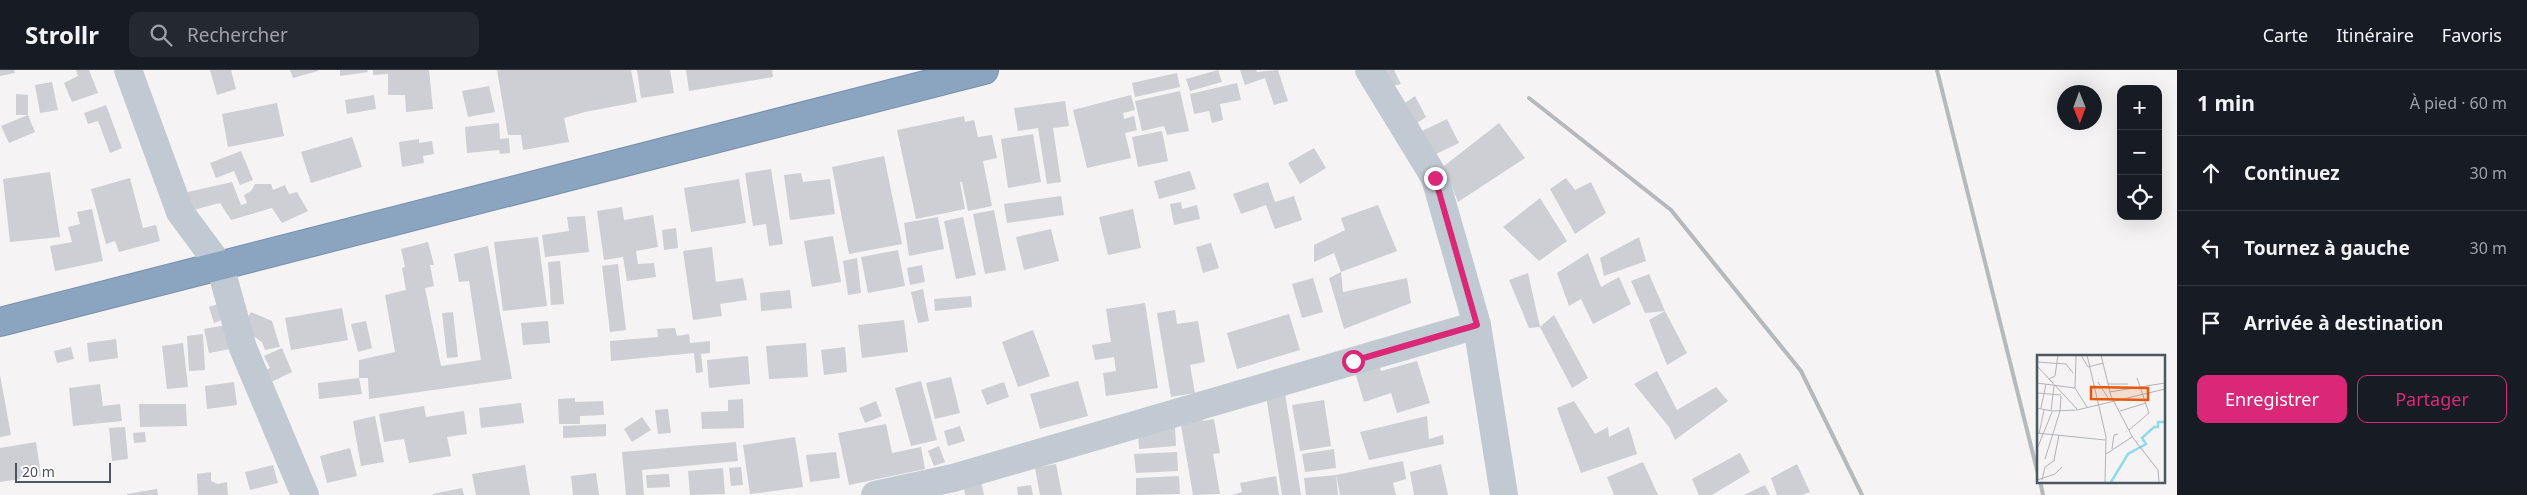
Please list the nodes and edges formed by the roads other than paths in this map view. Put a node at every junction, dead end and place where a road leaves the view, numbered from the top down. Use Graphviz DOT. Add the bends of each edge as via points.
graph roads {
  1 [pos="128,70"];
  2 [pos="984,70"];
  3 [pos="1369,70"];
  4 [pos="220,266"];
  5 [pos="0,322"];
  6 [pos="1477,325"];
  7 [pos="305,495"];
  8 [pos="875,495"];
  9 [pos="1504,495"];
  1 -- 4 [label="street" via="180,212"];
  2 -- 4 [label="highway"];
  3 -- 6 [label="street" via="1435,178"];
  4 -- 5 [label="highway"];
  4 -- 7 [label="street" via="243,348"];
  6 -- 8 [label="street" via="953,478"];
  6 -- 9 [label="street"];
}
